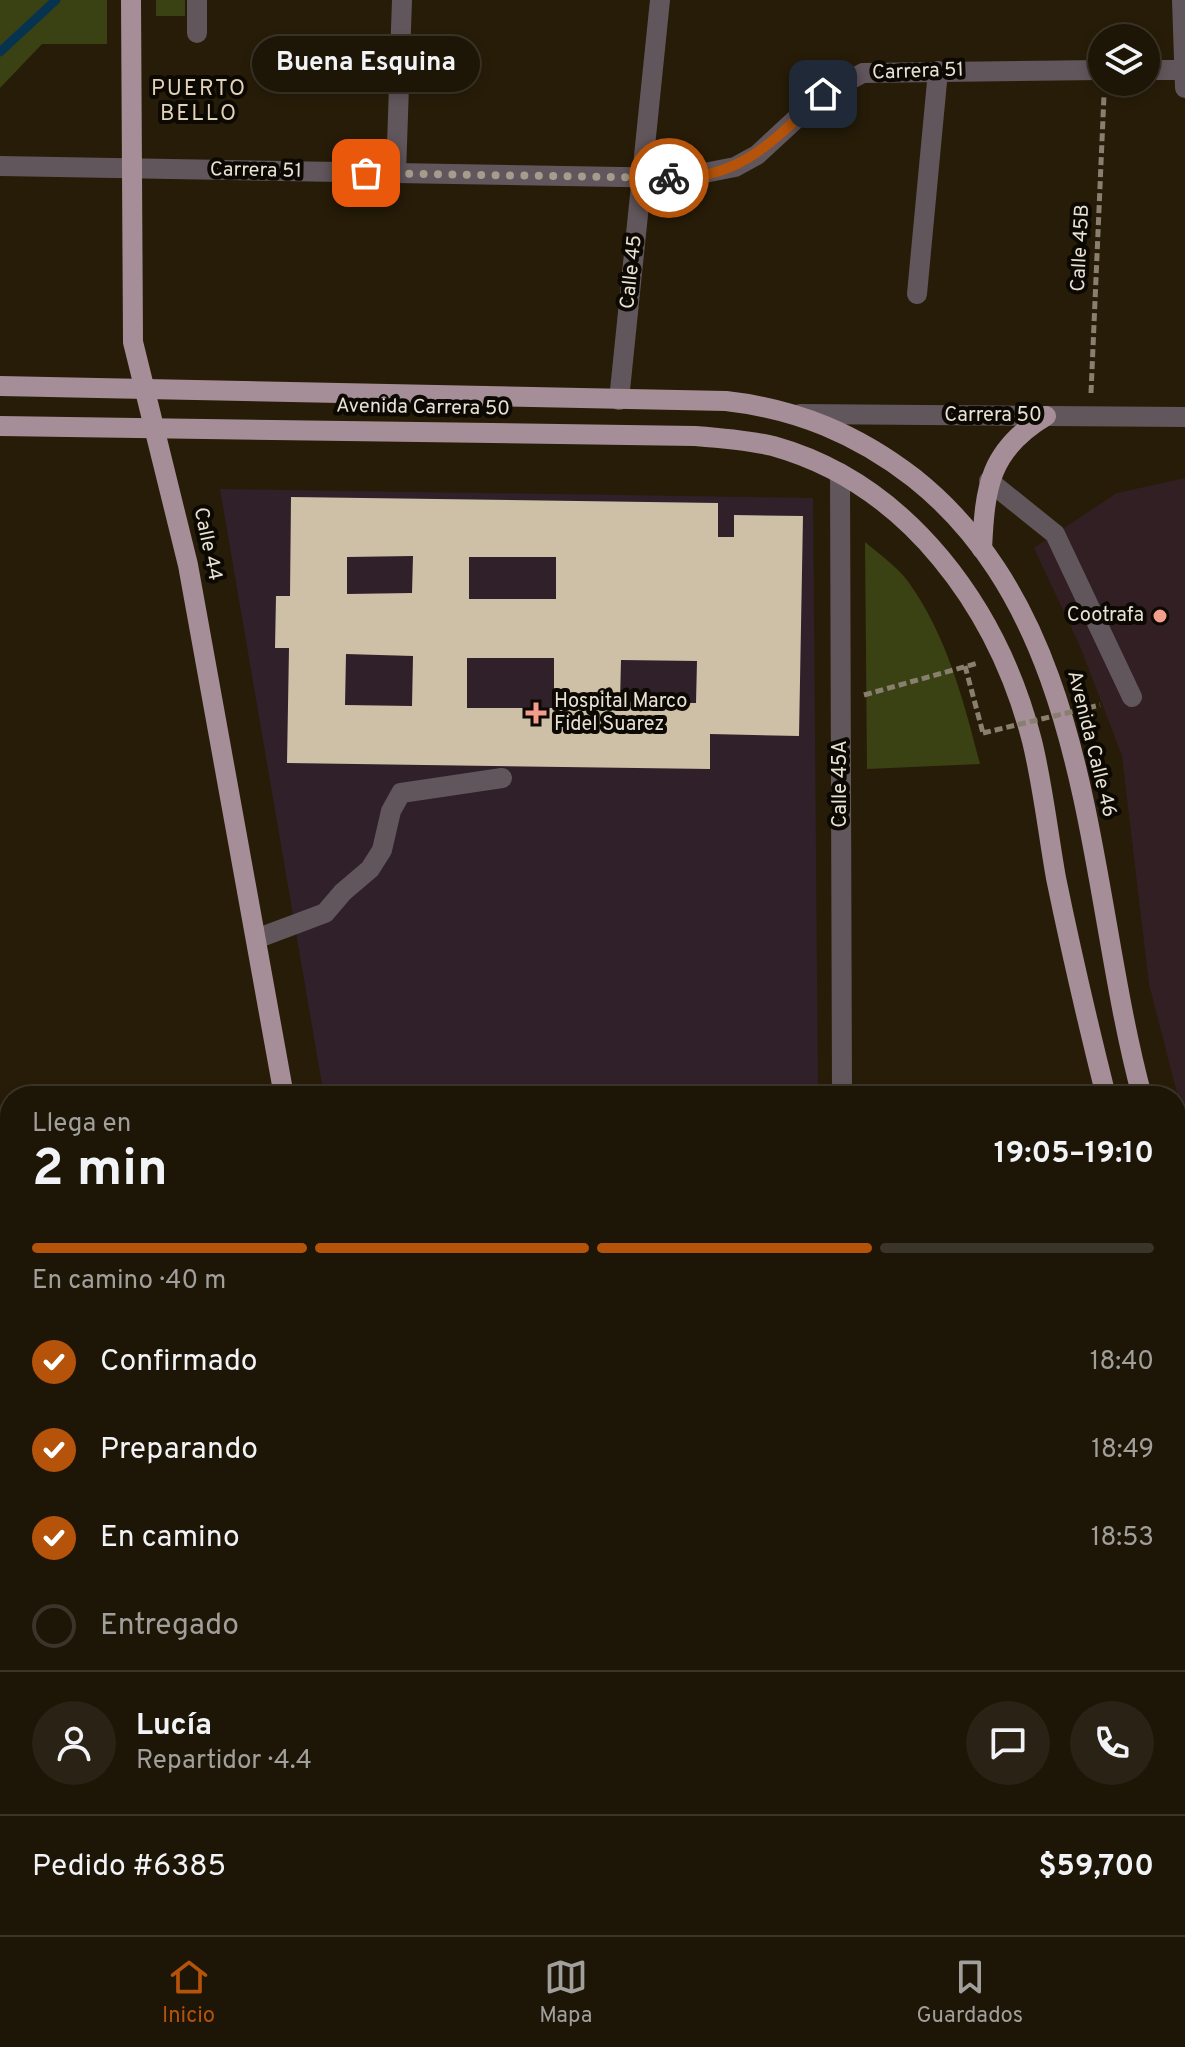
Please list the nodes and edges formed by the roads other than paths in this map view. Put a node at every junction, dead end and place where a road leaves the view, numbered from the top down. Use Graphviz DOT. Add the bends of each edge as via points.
graph roads {
  1 [pos="131,0"];
  2 [pos="197,0"];
  3 [pos="402,0"];
  4 [pos="660,0"];
  5 [pos="1182,0"];
  6 [pos="197,33"];
  7 [pos="1088,70"];
  8 [pos="1160,70"];
  9 [pos="1185,70"];
  10 [pos="938,71"];
  11 [pos="1185,88"];
  12 [pos="0,166"];
  13 [pos="131,169"];
  14 [pos="396,173"];
  15 [pos="642,177"];
  16 [pos="917,294"];
  17 [pos="0,386"];
  18 [pos="145,389"];
  19 [pos="619,400"];
  20 [pos="800,414"];
  21 [pos="1046,416"];
  22 [pos="1185,417"];
  23 [pos="0,426"];
  24 [pos="155,429"];
  25 [pos="840,473"];
  26 [pos="989,481"];
  27 [pos="982,549"];
  28 [pos="1132,697"];
  29 [pos="502,778"];
  30 [pos="256,939"];
  31 [pos="282,1086"];
  32 [pos="842,1086"];
  33 [pos="1104,1086"];
  34 [pos="1140,1086"];
  1 -- 13 [label="main road, Calle 44"];
  2 -- 6 [label="street"];
  3 -- 14 [label="street"];
  4 -- 15 [label="street, Calle 45"];
  5 -- 9 [label="street"];
  7 -- 10 [label="street, Carrera 51"];
  8 -- 9 [label="street"];
  9 -- 11 [label="street"];
  10 -- 15 [label="street, Carrera 51" via="863,73 823,94 757,155 735,167 679,178"];
  10 -- 16 [label="street"];
  12 -- 13 [label="street, Carrera 51"];
  13 -- 14 [label="street, Carrera 51"];
  13 -- 18 [label="main road, Calle 44" via="130,315"];
  14 -- 15 [label="street, Carrera 51"];
  15 -- 19 [label="street, Calle 45"];
  17 -- 18 [label="main road, Avenida Carrera 50"];
  18 -- 19 [label="main road, Avenida Carrera 50"];
  18 -- 24 [label="main road, Calle 44"];
  19 -- 20 [label="main road, Avenida Carrera 50" via="726,401"];
  20 -- 21 [label="street, Carrera 50"];
  20 -- 27 [label="main road, Avenida Calle 46" via="892,461 935,495"];
  21 -- 22 [label="street, Carrera 50"];
  21 -- 26 [label="main road" via="1008,445"];
  23 -- 24 [label="main road, Avenida Carrera 50"];
  24 -- 25 [label="main road, Avenida Carrera 50" via="695,436 772,446"];
  24 -- 30 [label="main road, Calle 44" via="188,565"];
  25 -- 32 [label="street, Calle 45A"];
  25 -- 33 [label="main road" via="873,493 930,543 979,612 1016,690 1032,742 1076,974"];
  26 -- 27 [label="main road"];
  26 -- 28 [label="street" via="1055,534"];
  27 -- 34 [label="main road, Avenida Calle 46" via="1023,613 1058,697"];
  29 -- 30 [label="street" via="401,793 370,869 325,913"];
  30 -- 31 [label="main road, Calle 44"];
}
